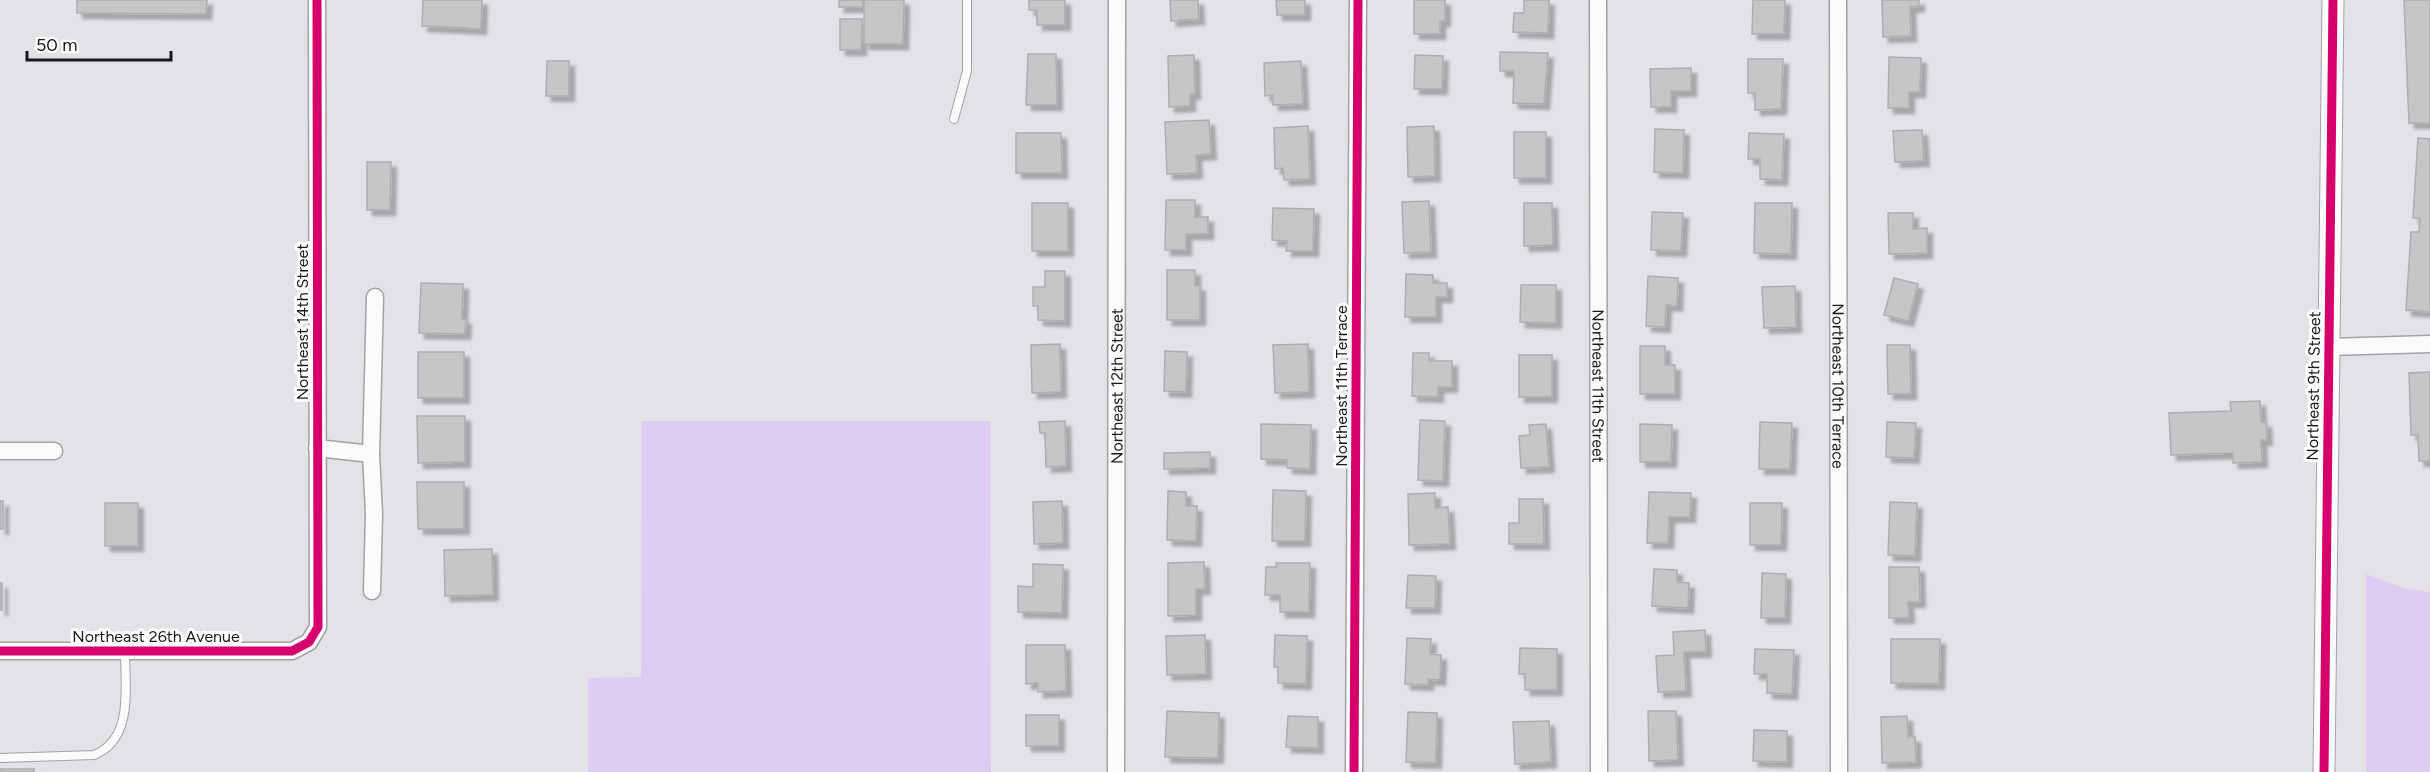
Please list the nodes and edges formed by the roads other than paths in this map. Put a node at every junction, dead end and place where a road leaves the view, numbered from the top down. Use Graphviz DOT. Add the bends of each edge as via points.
graph roads {
  1 [pos="317,0"];
  2 [pos="967,0"];
  3 [pos="1117,0"];
  4 [pos="1358,0"];
  5 [pos="1598,0"];
  6 [pos="1838,0"];
  7 [pos="2333,0"];
  8 [pos="954,119"];
  9 [pos="375,297"];
  10 [pos="2430,344"];
  11 [pos="2329,347"];
  12 [pos="317,448"];
  13 [pos="0,451"];
  14 [pos="54,451"];
  15 [pos="371,454"];
  16 [pos="372,591"];
  17 [pos="309,642"];
  18 [pos="0,651"];
  19 [pos="125,651"];
  20 [pos="0,758"];
  21 [pos="1116,772"];
  22 [pos="1354,772"];
  23 [pos="1599,772"];
  24 [pos="1839,772"];
  25 [pos="2324,772"];
  1 -- 12 [label="street, Northeast 14th Street"];
  2 -- 8 [label="lane" via="967,71"];
  3 -- 21 [label="street, Northeast 12th Street"];
  4 -- 22 [label="street, Northeast 11th Terrace"];
  5 -- 23 [label="street, Northeast 11th Street"];
  6 -- 24 [label="street, Northeast 10th Terrace"];
  7 -- 11 [label="street, Northeast 9th Street"];
  9 -- 15 [label="street"];
  10 -- 11 [label="street"];
  11 -- 25 [label="street, Northeast 9th Street"];
  12 -- 15 [label="street"];
  12 -- 17 [label="street, Northeast 14th Street" via="318,627"];
  13 -- 14 [label="street"];
  15 -- 16 [label="street"];
  17 -- 19 [label="street, Northeast 26th Avenue" via="292,651"];
  18 -- 19 [label="street, Northeast 26th Avenue"];
  19 -- 20 [label="lane" via="124,713 119,736 108,749 85,756"];
}
